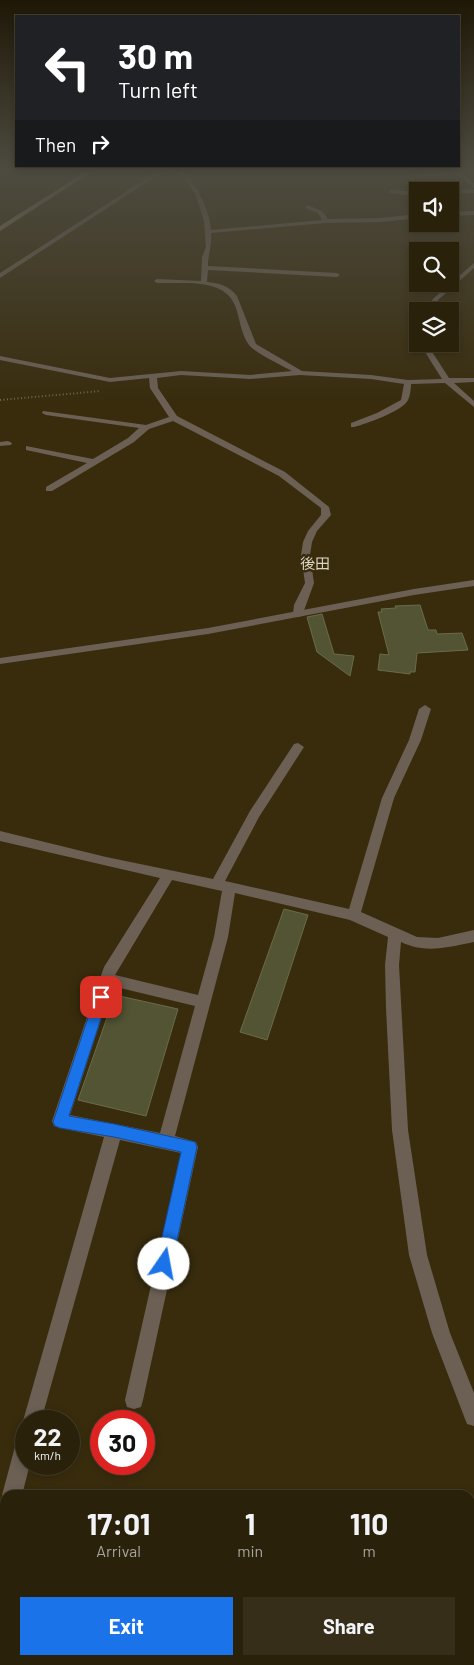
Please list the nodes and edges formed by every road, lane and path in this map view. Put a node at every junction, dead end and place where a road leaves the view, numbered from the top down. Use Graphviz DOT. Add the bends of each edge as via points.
graph roads {
  1 [pos="43,249"];
  2 [pos="208,249"];
  3 [pos="474,265"];
  4 [pos="205,268"];
  5 [pos="0,276"];
  6 [pos="156,281"];
  7 [pos="204,283"];
  8 [pos="336,283"];
  9 [pos="434,302"];
  10 [pos="429,352"];
  11 [pos="0,358"];
  12 [pos="300,373"];
  13 [pos="154,377"];
  14 [pos="474,380"];
  15 [pos="408,382"];
  16 [pos="447,382"];
  17 [pos="107,390"];
  18 [pos="0,400"];
  19 [pos="474,405"];
  20 [pos="46,413"];
  21 [pos="174,418"];
  22 [pos="354,425"];
  23 [pos="146,427"];
  24 [pos="29,448"];
  25 [pos="94,462"];
  26 [pos="49,489"];
  27 [pos="474,583"];
  28 [pos="298,614"];
  29 [pos="0,661"];
  30 [pos="425,709"];
  31 [pos="298,747"];
  32 [pos="0,836"];
  33 [pos="169,874"];
  34 [pos="223,885"];
  35 [pos="353,915"];
  36 [pos="395,934"];
  37 [pos="474,936"];
  38 [pos="107,979"];
  39 [pos="203,1002"];
  40 [pos="114,1130"];
  41 [pos="166,1142"];
  42 [pos="134,1400"];
  43 [pos="35,1410"];
  44 [pos="474,1417"];
  45 [pos="17,1475"];
  46 [pos="13,1490"];
  1 -- 5 [label="street"];
  2 -- 4 [label="street"];
  3 -- 9 [label="street"];
  4 -- 7 [label="street"];
  4 -- 8 [label="street" via="279,275 338,272"];
  6 -- 7 [label="street"];
  7 -- 12 [label="street" via="223,286 236,300 247,339"];
  10 -- 16 [label="street"];
  11 -- 13 [label="street" via="110,380"];
  12 -- 13 [label="street" via="250,377 181,373"];
  12 -- 15 [label="street"];
  13 -- 21 [label="street" via="154,388"];
  14 -- 16 [label="street"];
  15 -- 16 [label="street"];
  15 -- 22 [label="street" via="404,400 398,405 369,421"];
  16 -- 19 [label="street"];
  17 -- 18 [label="path"];
  20 -- 23 [label="street"];
  21 -- 23 [label="street"];
  21 -- 28 [label="street" via="282,474 325,507 326,515 306,542 309,586 298,604"];
  23 -- 25 [label="street"];
  24 -- 25 [label="street"];
  25 -- 26 [label="street"];
  27 -- 28 [label="street"];
  28 -- 29 [label="street" via="208,631"];
  30 -- 35 [label="street" via="415,740 388,798"];
  31 -- 34 [label="street" via="225,867"];
  32 -- 33 [label="street"];
  33 -- 34 [label="street"];
  33 -- 38 [label="street" via="111,966"];
  34 -- 35 [label="street"];
  34 -- 39 [label="street" via="221,937"];
  35 -- 36 [label="street"];
  36 -- 37 [label="street" via="416,943 438,944"];
  36 -- 44 [label="street" via="393,1008 400,1130 418,1255 441,1334"];
  38 -- 39 [label="street"];
  38 -- 40 [label="street" via="60,1122"];
  39 -- 41 [label="street"];
  40 -- 41 [label="street"];
  40 -- 43 [label="street"];
  41 -- 42 [label="street" via="190,1147"];
  45 -- 46 [label="street"];
}
